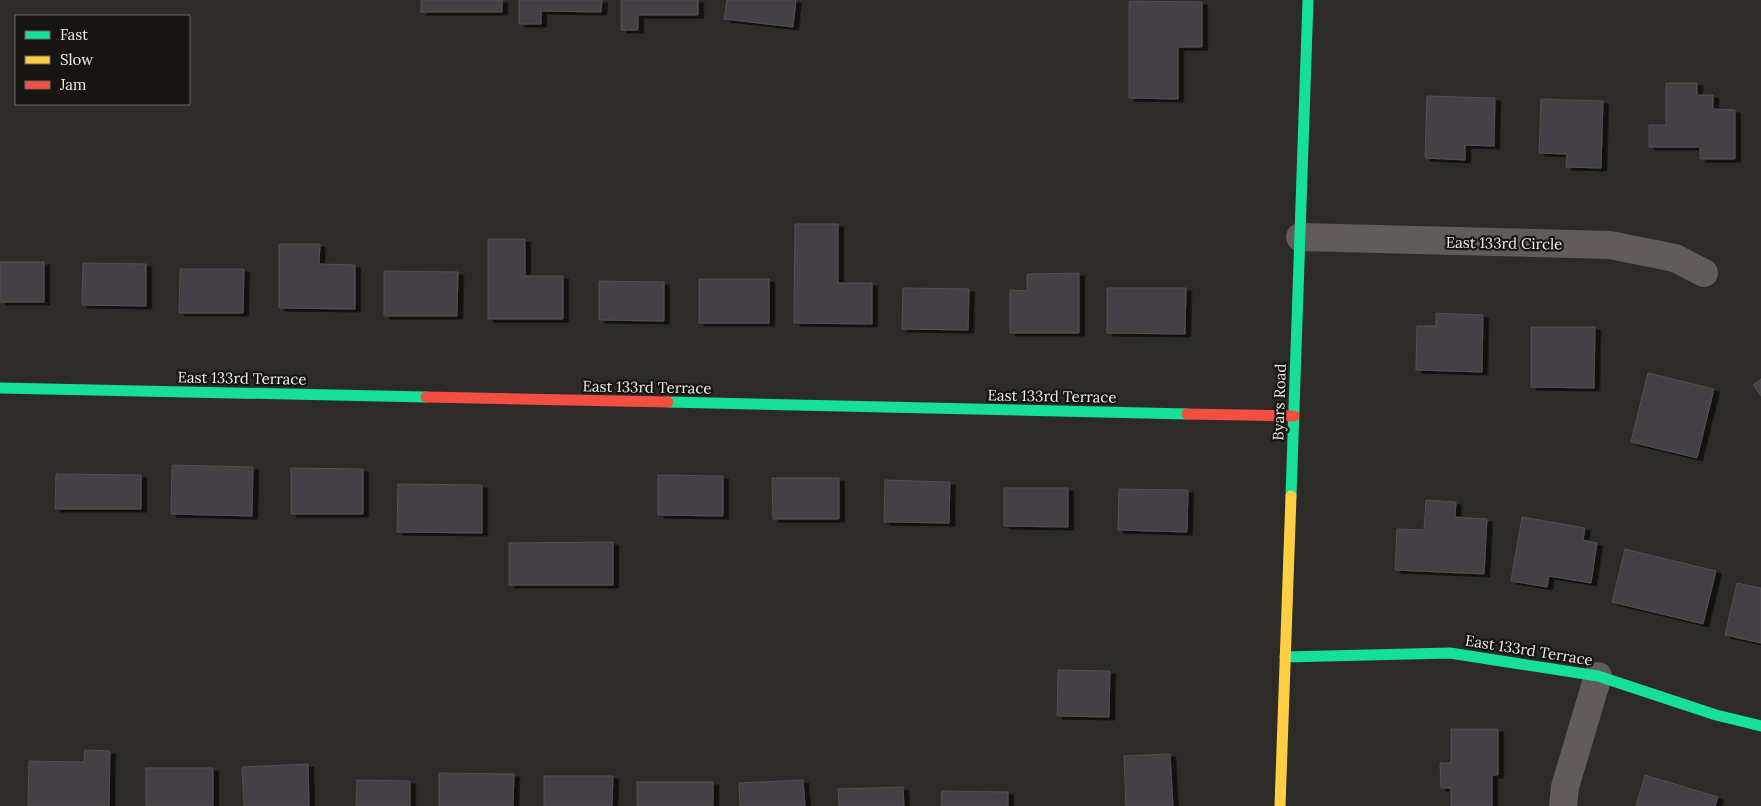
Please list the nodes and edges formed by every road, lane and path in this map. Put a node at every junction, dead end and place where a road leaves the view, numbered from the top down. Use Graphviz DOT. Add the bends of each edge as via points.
graph roads {
  1 [pos="1308,0"];
  2 [pos="1300,237"];
  3 [pos="1704,272"];
  4 [pos="0,388"];
  5 [pos="1294,416"];
  6 [pos="1285,657"];
  7 [pos="1598,676"];
  8 [pos="1761,726"];
  9 [pos="1280,806"];
  10 [pos="1563,806"];
  1 -- 2 [label="street, Byars Road"];
  2 -- 3 [label="street, East 133rd Circle" via="1610,245 1675,258"];
  2 -- 5 [label="street, Byars Road"];
  4 -- 5 [label="street, East 133rd Terrace"];
  5 -- 6 [label="street, Byars Road"];
  6 -- 7 [label="street, East 133rd Terrace" via="1450,653"];
  6 -- 9 [label="street, Byars Road"];
  7 -- 8 [label="street, East 133rd Terrace" via="1716,715"];
  7 -- 10 [label="street"];
}
